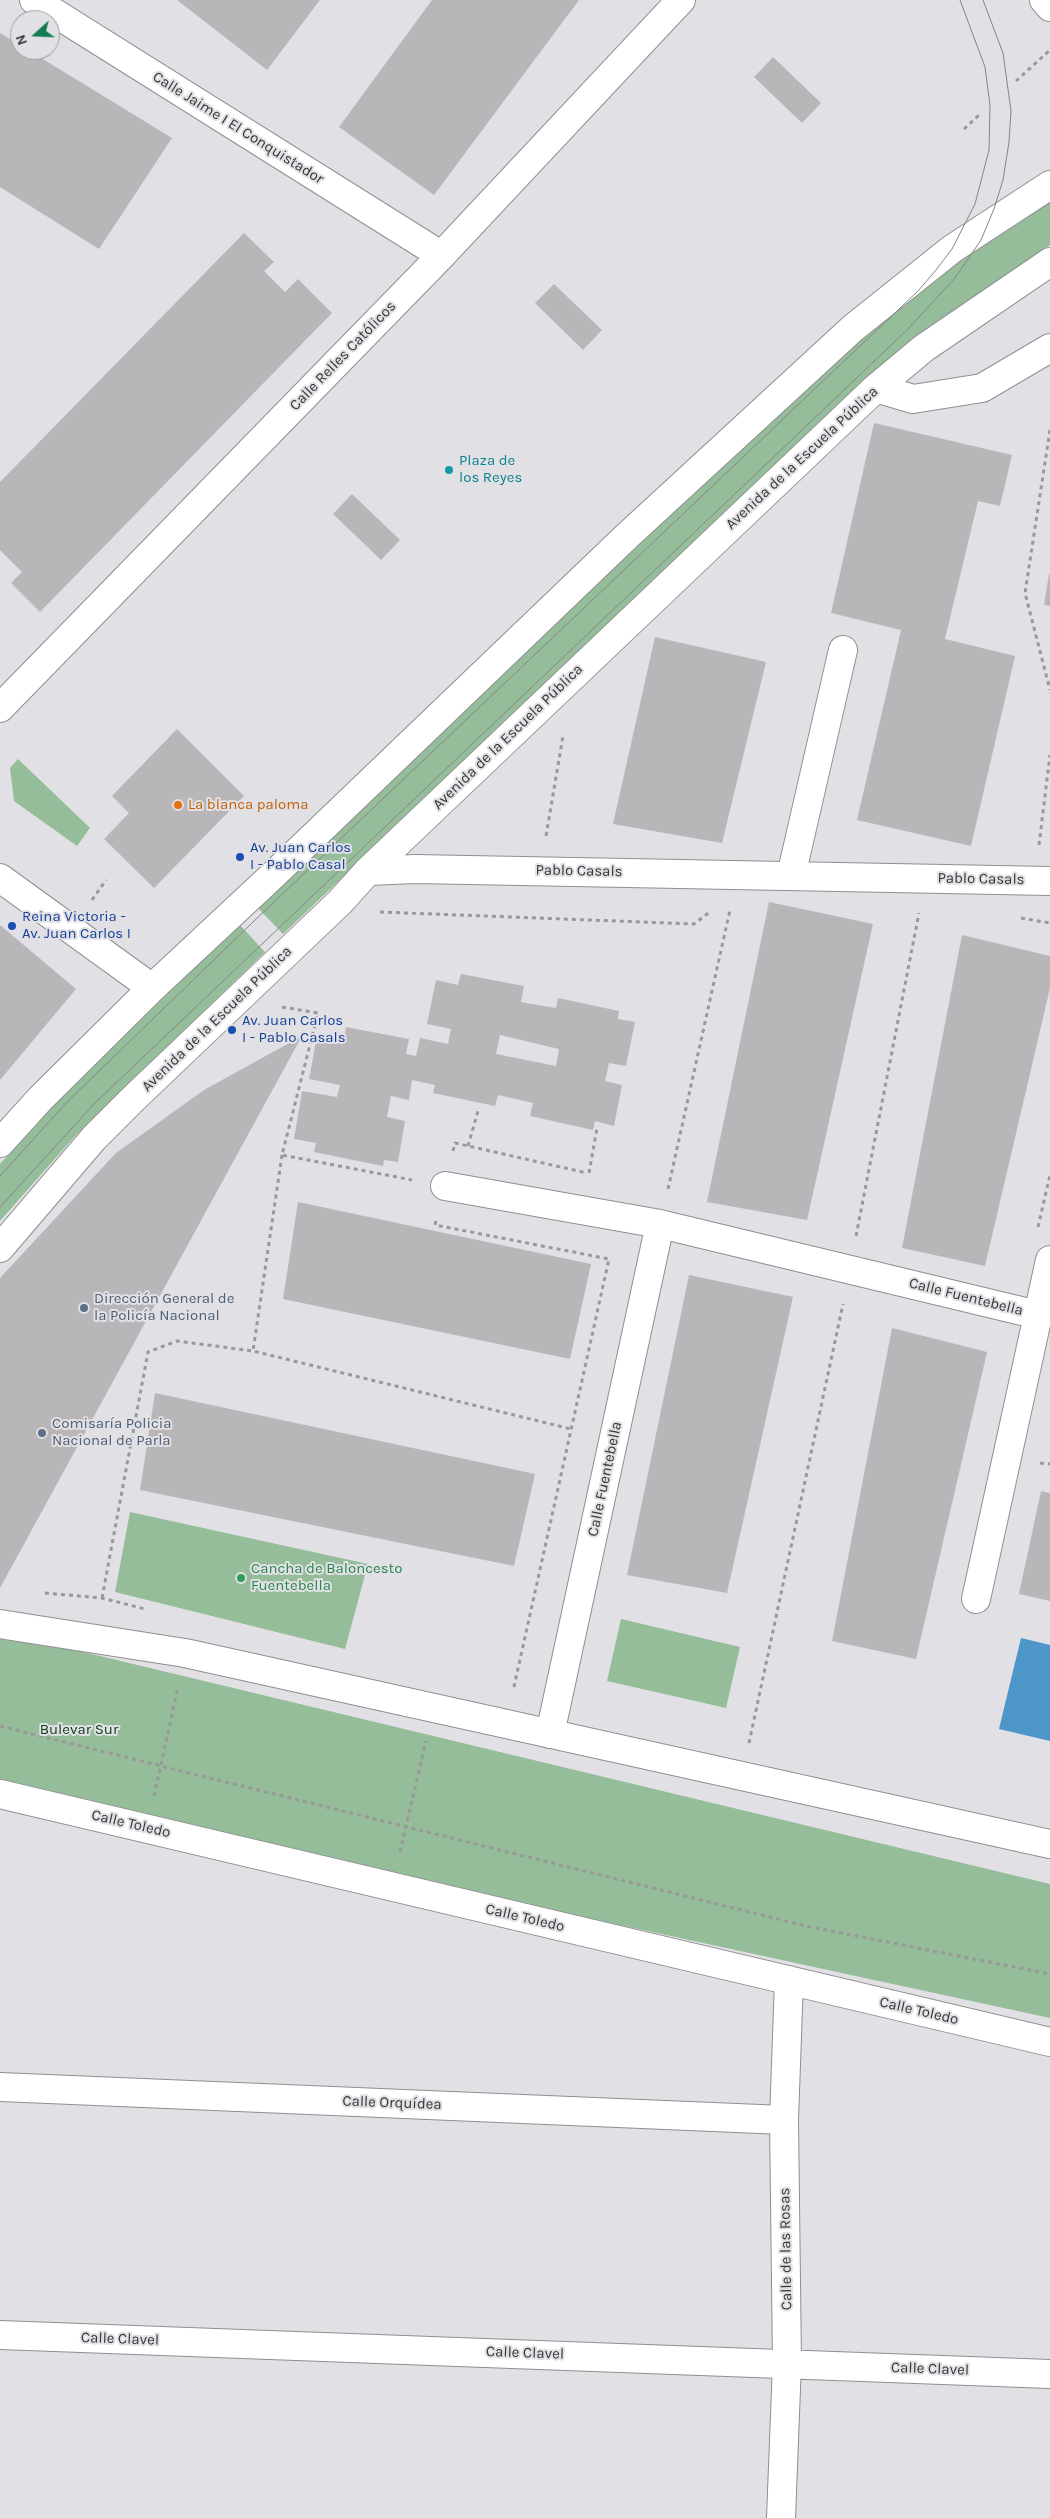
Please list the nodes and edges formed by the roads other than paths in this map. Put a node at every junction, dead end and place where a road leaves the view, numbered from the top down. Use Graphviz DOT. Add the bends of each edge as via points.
graph roads {
  1 [pos="34,0"];
  2 [pos="682,0"];
  3 [pos="1044,0"];
  4 [pos="1050,7"];
  5 [pos="1050,185"];
  6 [pos="440,257"];
  7 [pos="1050,262"];
  8 [pos="1050,348"];
  9 [pos="876,388"];
  10 [pos="843,650"];
  11 [pos="0,708"];
  12 [pos="368,871"];
  13 [pos="791,876"];
  14 [pos="0,878"];
  15 [pos="1043,881"];
  16 [pos="152,988"];
  17 [pos="0,1143"];
  18 [pos="445,1186"];
  19 [pos="660,1224"];
  20 [pos="0,1248"];
  21 [pos="1050,1264"];
  22 [pos="1039,1300"];
  23 [pos="976,1599"];
  24 [pos="0,1624"];
  25 [pos="550,1734"];
  26 [pos="0,1794"];
  27 [pos="1050,1844"];
  28 [pos="789,1980"];
  29 [pos="1050,2042"];
  30 [pos="0,2087"];
  31 [pos="784,2120"];
  32 [pos="0,2334"];
  33 [pos="787,2363"];
  34 [pos="1050,2374"];
  35 [pos="781,2518"];
  1 -- 6 [label="street, Calle Jaime I El Conquistador"];
  2 -- 6 [label="street, Calle Relles Católicos"];
  3 -- 4 [label="street"];
  5 -- 16 [label="street" via="952,249 853,328 627,536"];
  6 -- 11 [label="street, Calle Relles Católicos"];
  7 -- 9 [label="street, Avenida de la Escuela Pública" via="924,348"];
  8 -- 9 [label="street" via="982,388 913,399"];
  9 -- 12 [label="street, Avenida de la Escuela Pública"];
  10 -- 13 [label="street"];
  12 -- 13 [label="street, Pablo Casals" via="415,868 736,883"];
  12 -- 20 [label="street, Avenida de la Escuela Pública" via="340,902 94,1138"];
  13 -- 15 [label="street, Pablo Casals"];
  14 -- 16 [label="street"];
  16 -- 17 [label="street"];
  18 -- 19 [label="street, Calle Fuentebella"];
  19 -- 22 [label="street, Calle Fuentebella"];
  19 -- 25 [label="street, Calle Fuentebella"];
  21 -- 22 [label="street, Calle Fuentebella"];
  22 -- 23 [label="street, Calle Fuentebella"];
  24 -- 25 [label="street" via="185,1653"];
  25 -- 27 [label="street"];
  26 -- 28 [label="street, Calle Toledo"];
  28 -- 29 [label="street, Calle Toledo"];
  28 -- 31 [label="street, Calle de las Rosas"];
  30 -- 31 [label="street, Calle Orquídea"];
  31 -- 33 [label="street, Calle de las Rosas"];
  32 -- 33 [label="street, Calle Clavel"];
  33 -- 34 [label="street, Calle Clavel"];
  33 -- 35 [label="street, Calle de las Rosas"];
}
